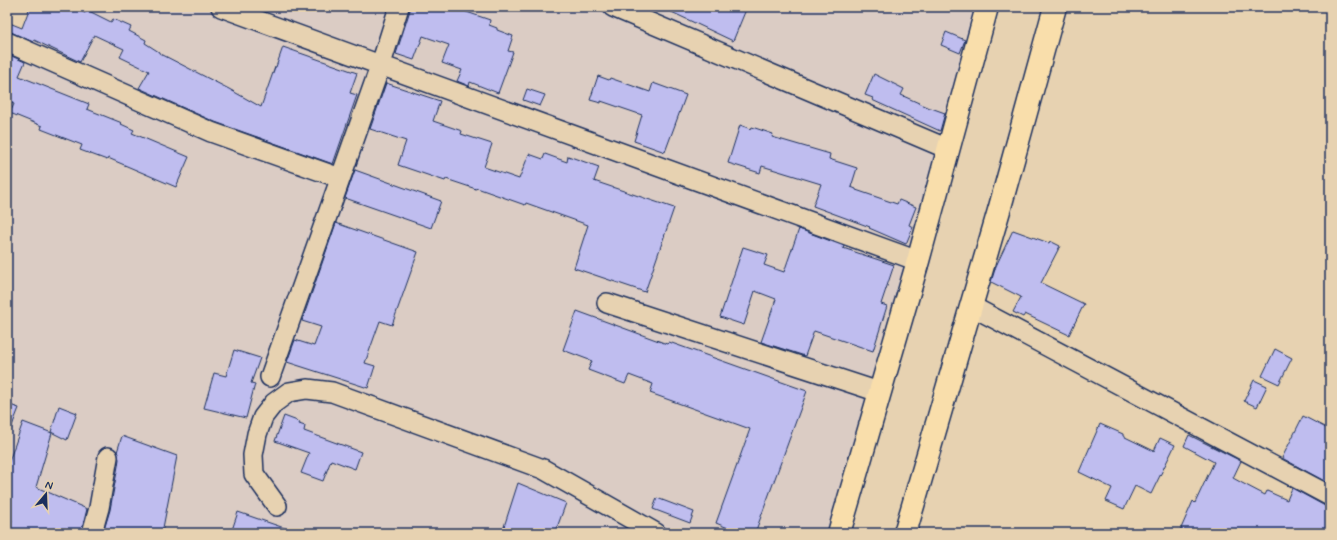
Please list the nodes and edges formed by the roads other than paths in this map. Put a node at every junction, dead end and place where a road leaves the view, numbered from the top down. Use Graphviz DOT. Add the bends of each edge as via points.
graph roads {
  1 [pos="221,7"];
  2 [pos="399,7"];
  3 [pos="612,7"];
  4 [pos="987,7"];
  5 [pos="1055,7"];
  6 [pos="7,42"];
  7 [pos="381,64"];
  8 [pos="948,149"];
  9 [pos="340,178"];
  10 [pos="918,261"];
  11 [pos="607,303"];
  12 [pos="971,306"];
  13 [pos="270,377"];
  14 [pos="879,392"];
  15 [pos="108,457"];
  16 [pos="1330,496"];
  17 [pos="277,506"];
  18 [pos="92,533"];
  19 [pos="656,533"];
  20 [pos="838,533"];
  21 [pos="905,533"];
  1 -- 7 [label="lane"];
  2 -- 7 [label="lane"];
  3 -- 8 [label="lane"];
  4 -- 8 [label="main road"];
  5 -- 12 [label="main road"];
  6 -- 9 [label="lane" via="211,132"];
  7 -- 9 [label="lane"];
  7 -- 10 [label="lane"];
  8 -- 10 [label="main road"];
  9 -- 13 [label="lane"];
  10 -- 14 [label="main road"];
  11 -- 14 [label="lane"];
  12 -- 16 [label="lane"];
  12 -- 21 [label="main road"];
  14 -- 20 [label="main road"];
  15 -- 18 [label="lane"];
  17 -- 19 [label="lane" via="254,474 253,455 257,434 263,417 274,403 289,392 307,390 332,392 543,469"];
}
